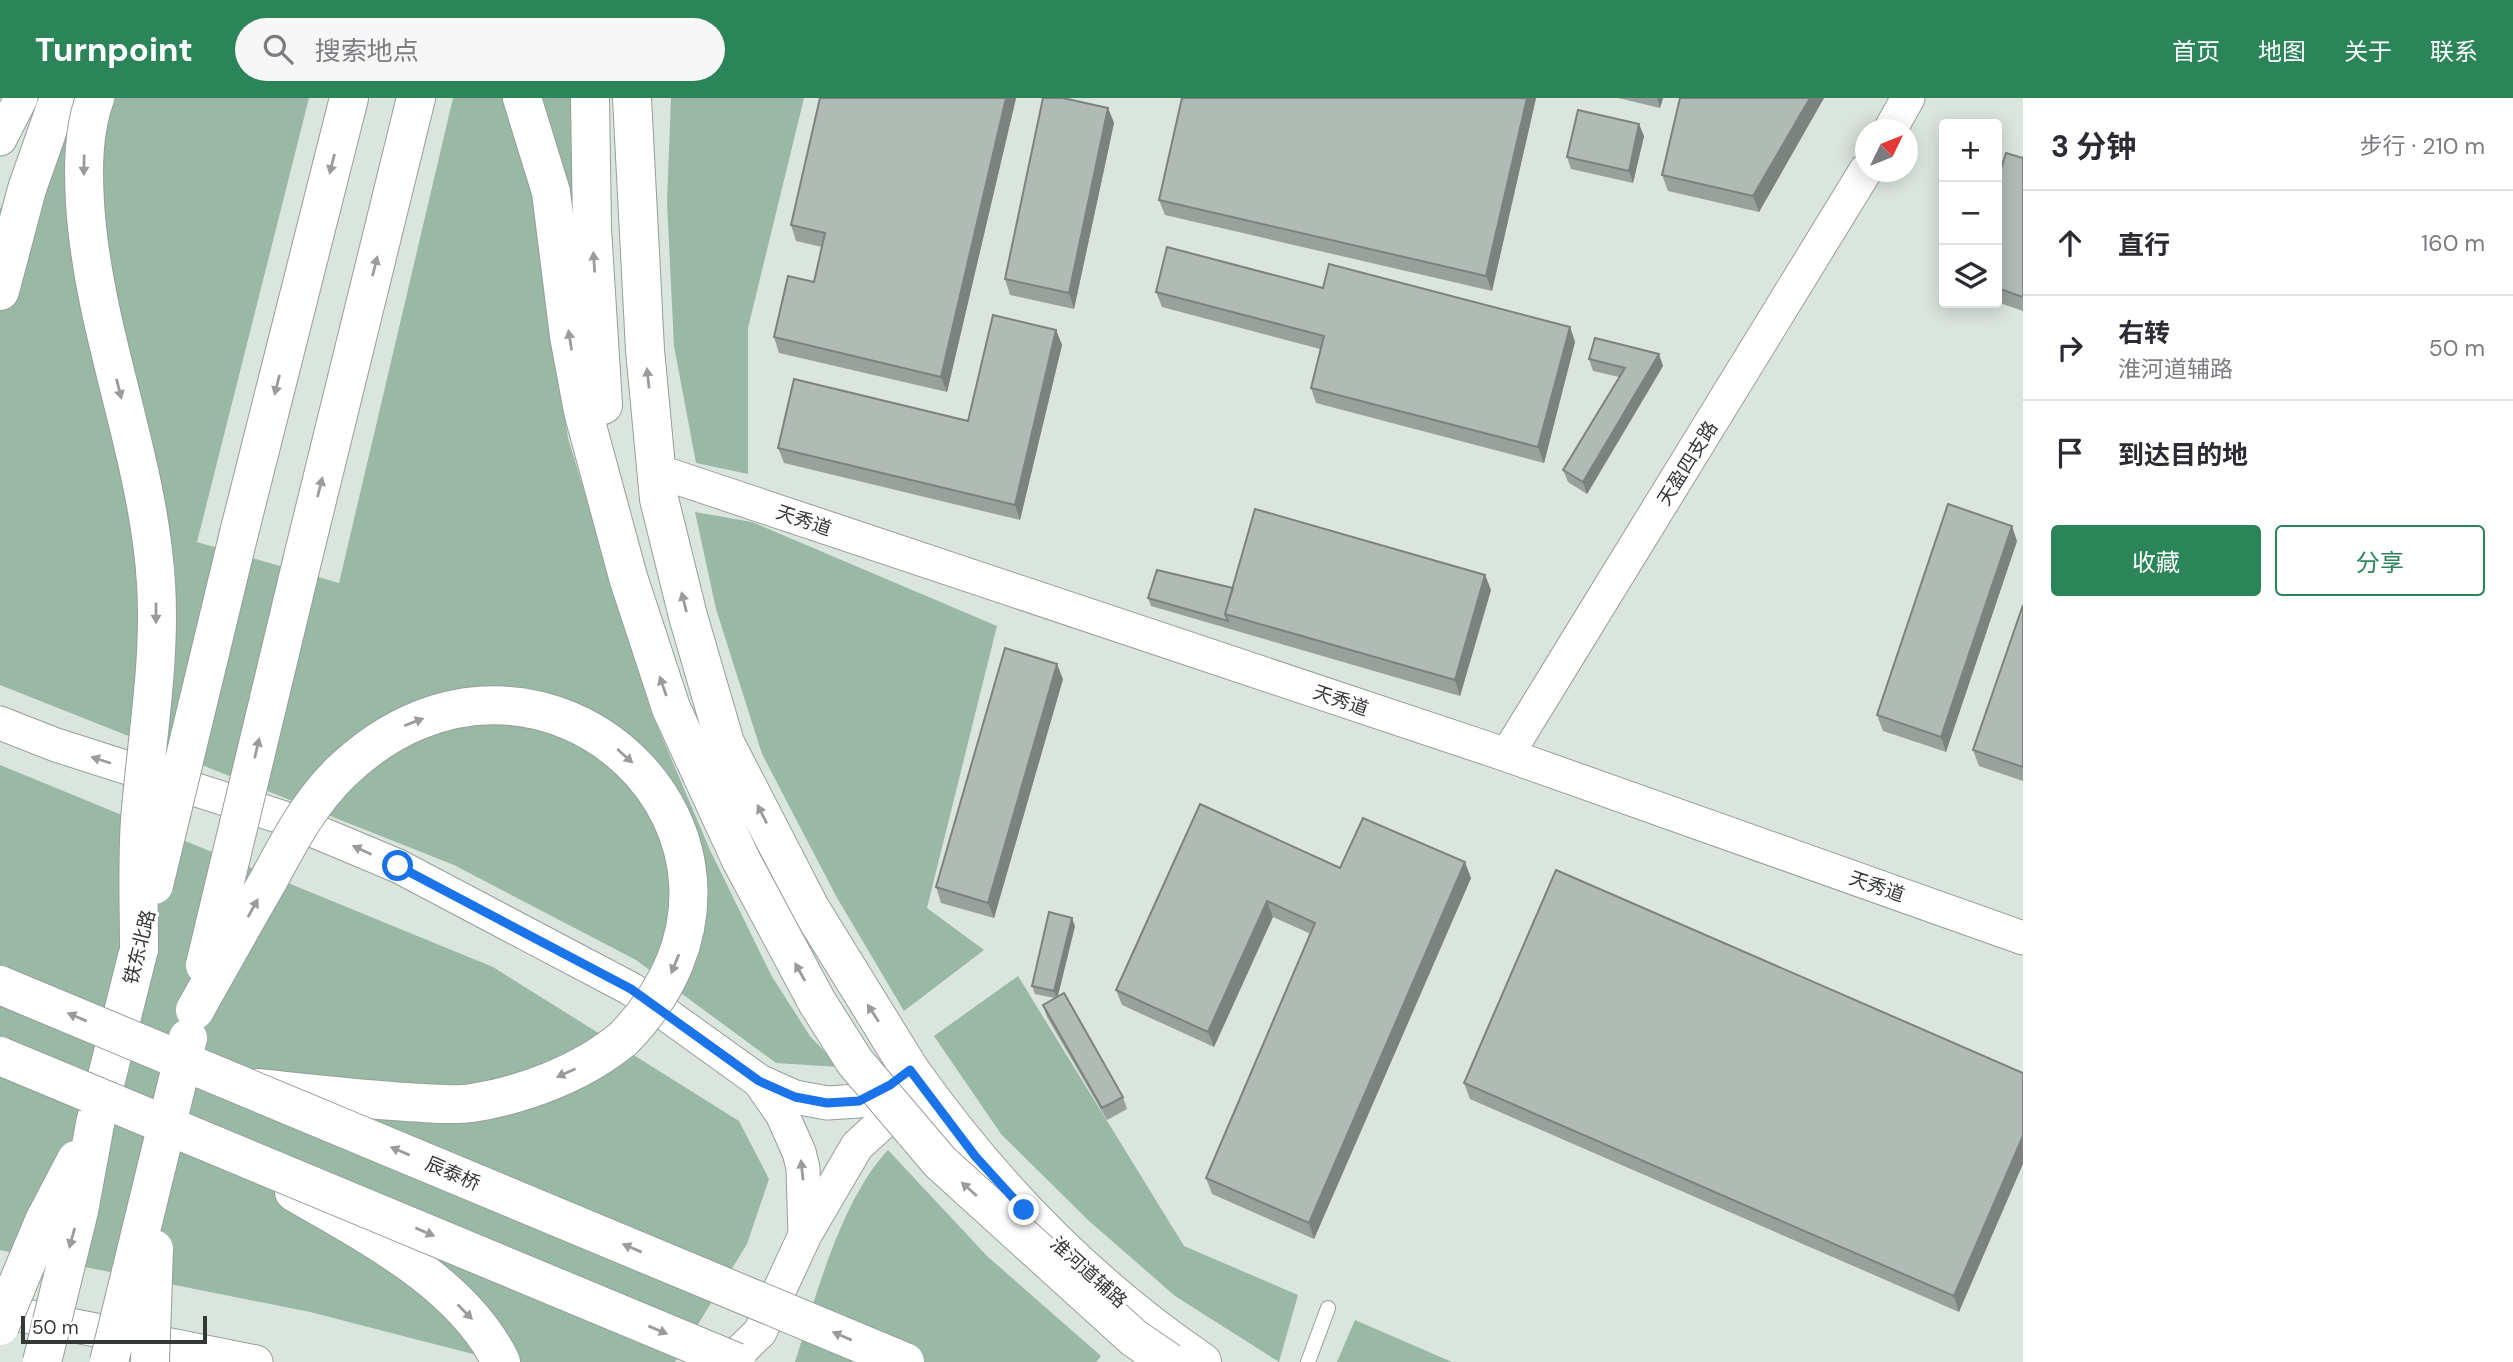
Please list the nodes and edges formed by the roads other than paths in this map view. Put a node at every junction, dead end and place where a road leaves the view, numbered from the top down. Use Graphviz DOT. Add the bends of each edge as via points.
graph roads {
  1 [pos="21,98"];
  2 [pos="59,98"];
  3 [pos="95,98"];
  4 [pos="349,98"];
  5 [pos="416,98"];
  6 [pos="522,98"];
  7 [pos="590,98"];
  8 [pos="632,98"];
  9 [pos="1908,98"];
  10 [pos="1896,119"];
  11 [pos="0,139"];
  12 [pos="1859,182"];
  13 [pos="0,291"];
  14 [pos="657,471"];
  15 [pos="609,501"];
  16 [pos="0,723"];
  17 [pos="1507,755"];
  18 [pos="2023,938"];
  19 [pos="139,949"];
  20 [pos="0,985"];
  21 [pos="195,1010"];
  22 [pos="0,1056"];
  23 [pos="916,1078"];
  24 [pos="759,1081"];
  25 [pos="247,1088"];
  26 [pos="95,1124"];
  27 [pos="204,1139"];
  28 [pos="158,1165"];
  29 [pos="805,1235"];
  30 [pos="1328,1308"];
  31 [pos="0,1311"];
  32 [pos="0,1325"];
  33 [pos="757,1347"];
  34 [pos="42,1362"];
  35 [pos="109,1362"];
  36 [pos="150,1362"];
  37 [pos="256,1362"];
  38 [pos="501,1362"];
  39 [pos="729,1362"];
  40 [pos="736,1362"];
  41 [pos="905,1362"];
  42 [pos="1169,1362"];
  43 [pos="1202,1362"];
  44 [pos="1308,1362"];
  1 -- 11 [label="street"];
  2 -- 13 [label="main road" via="27,189"];
  3 -- 19 [label="main road, one-way, bridge" via="84,159 87,227 100,313 144,493 156,586 157,626 140,825"];
  4 -- 19 [label="main road, 铁东北路, one-way, bridge"];
  21 -- 5 [label="main road, one-way, bridge"];
  15 -- 6 [label="main road, one-way" via="583,411 571,348 551,192"];
  15 -- 7 [label="main road, one-way" via="592,229"];
  14 -- 8 [label="main road, 淮河道辅路, one-way" via="645,350"];
  9 -- 10 [label="street"];
  12 -- 17 [label="street, 天盈四支路"];
  14 -- 17 [label="street, 天秀道"];
  23 -- 14 [label="main road, 淮河道辅路, one-way" via="810,908 725,743 684,603 659,499"];
  42 -- 15 [label="main road, one-way, bridge" via="1134,1338 940,1162 855,1062 778,931 671,708 648,644"];
  24 -- 16 [label="street, one-way" via="631,989 398,866 281,817 56,746"];
  17 -- 18 [label="street, 天秀道"];
  19 -- 26 [label="main road, 铁东北路, bridge"];
  25 -- 20 [label="main road, 辰泰桥, one-way, bridge"];
  21 -- 25 [label="main road, one-way, bridge" via="305,814 342,771 407,724 476,705 526,706 552,713 603,738 644,773 663,799 684,851 686,914 681,944 653,1006 611,1049 537,1085 471,1103"];
  21 -- 28 [label="main road, bridge"];
  22 -- 27 [label="main road, bridge"];
  23 -- 24 [label="street" via="841,1103 802,1099"];
  23 -- 29 [label="street" via="901,1103 857,1146"];
  23 -- 43 [label="main road, 淮河道辅路" via="975,1156 1058,1244 1140,1318"];
  29 -- 24 [label="street, one-way" via="799,1152 782,1114"];
  41 -- 25 [label="main road, 辰泰桥, one-way, bridge"];
  26 -- 32 [label="main road, bridge" via="44,1222"];
  26 -- 34 [label="main road, 铁东北路, one-way, bridge"];
  27 -- 38 [label="main road, one-way, bridge" via="390,1249 468,1314"];
  27 -- 40 [label="main road, one-way, bridge"];
  28 -- 35 [label="main road, bridge"];
  28 -- 36 [label="main road, bridge"];
  29 -- 33 [label="street"];
  30 -- 44 [label="lane"];
  31 -- 37 [label="street"];
  33 -- 39 [label="street"];
}
